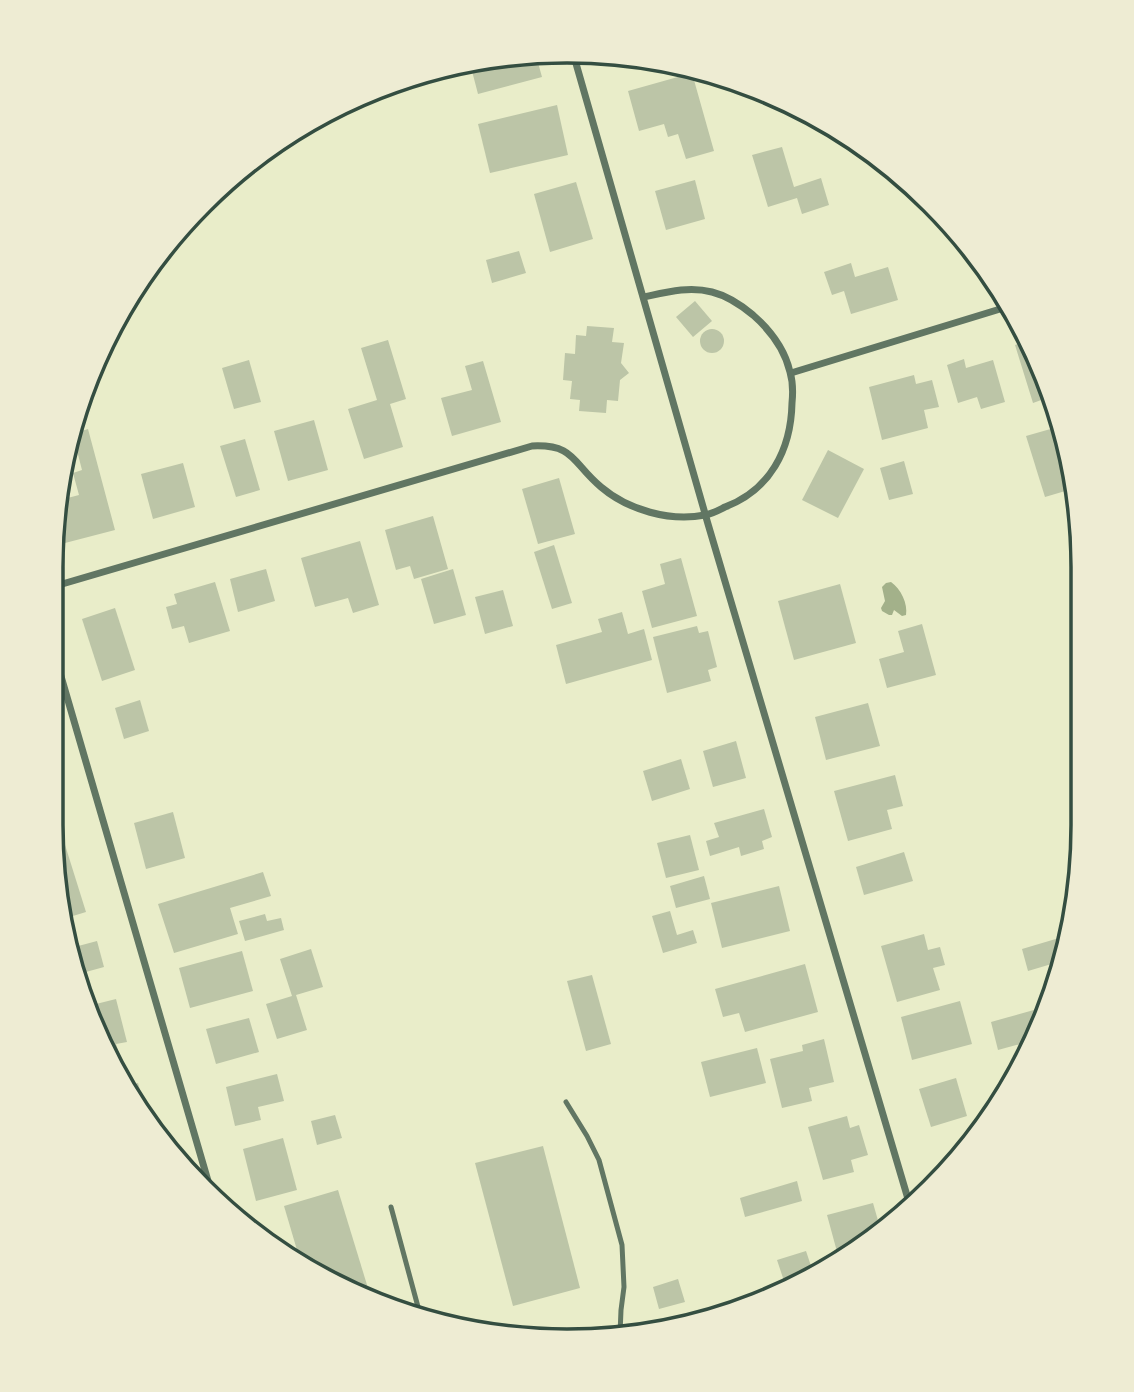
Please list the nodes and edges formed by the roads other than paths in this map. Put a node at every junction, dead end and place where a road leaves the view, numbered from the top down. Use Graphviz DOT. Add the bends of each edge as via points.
graph roads {
  1 [pos="576,63"];
  2 [pos="644,297"];
  3 [pos="999,309"];
  4 [pos="791,373"];
  5 [pos="706,515"];
  6 [pos="63,584"];
  7 [pos="63,683"];
  8 [pos="566,1102"];
  9 [pos="207,1177"];
  10 [pos="907,1196"];
  11 [pos="391,1207"];
  12 [pos="418,1306"];
  13 [pos="620,1326"];
  1 -- 2 [label="street"];
  2 -- 4 [label="street" via="681,289 712,292 740,303 764,324"];
  2 -- 5 [label="street"];
  3 -- 4 [label="street"];
  4 -- 5 [label="street" via="792,415 780,459 766,480 739,502"];
  5 -- 6 [label="street" via="648,512 600,487 561,448 532,446"];
  5 -- 10 [label="street"];
  7 -- 9 [label="street"];
  8 -- 13 [label="lane" via="599,1160 622,1245 625,1287"];
  11 -- 12 [label="lane"];
}
